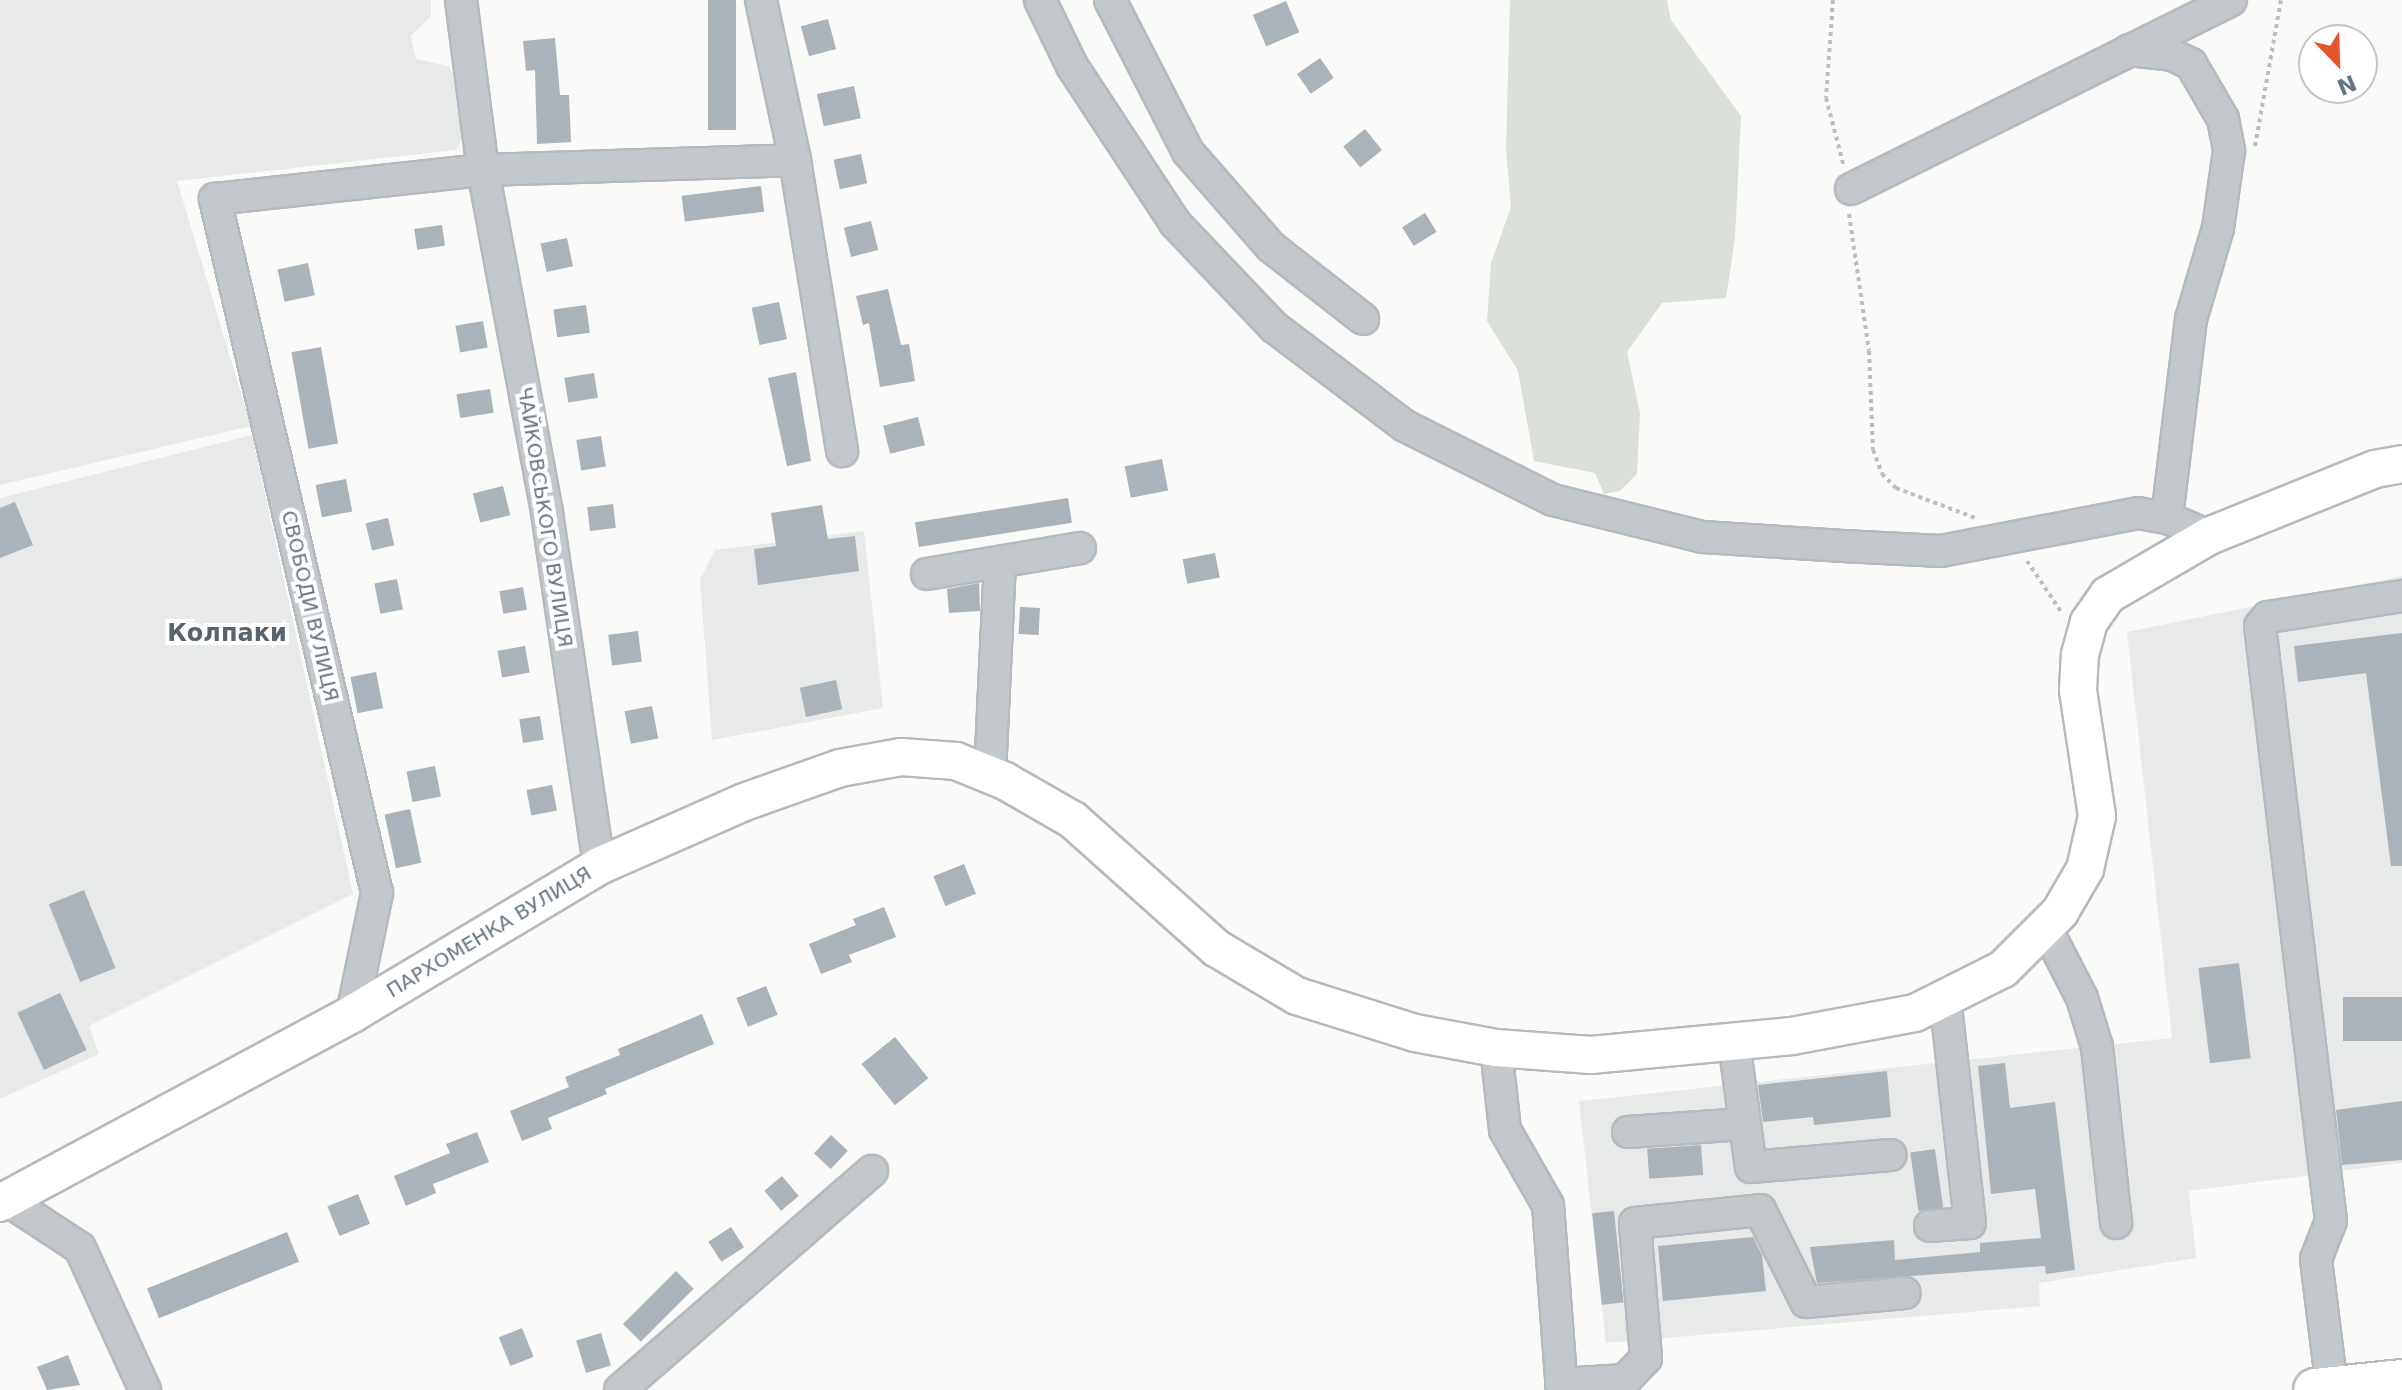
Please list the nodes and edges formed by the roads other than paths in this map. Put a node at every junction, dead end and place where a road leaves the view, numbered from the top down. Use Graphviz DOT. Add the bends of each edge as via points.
graph roads {
  1 [pos="461,0"];
  2 [pos="761,0"];
  3 [pos="1040,0"];
  4 [pos="1110,0"];
  5 [pos="2231,0"];
  6 [pos="2129,50"];
  7 [pos="795,160"];
  8 [pos="483,170"];
  9 [pos="1851,189"];
  10 [pos="1363,319"];
  11 [pos="842,451"];
  12 [pos="2402,464"];
  13 [pos="2167,518"];
  14 [pos="2209,536"];
  15 [pos="1080,548"];
  16 [pos="1000,563"];
  17 [pos="927,574"];
  18 [pos="2402,596"];
  19 [pos="998,778"];
  20 [pos="599,866"];
  21 [pos="2045,926"];
  22 [pos="1945,998"];
  23 [pos="352,1014"];
  24 [pos="1734,1042"];
  25 [pos="1496,1048"];
  26 [pos="1745,1124"];
  27 [pos="1628,1132"];
  28 [pos="1890,1155"];
  29 [pos="872,1171"];
  30 [pos="4,1201"];
  31 [pos="2116,1223"];
  32 [pos="1930,1226"];
  33 [pos="1905,1293"];
  34 [pos="2402,1381"];
  35 [pos="1561,1387"];
  36 [pos="2324,1389"];
  37 [pos="145,1390"];
  38 [pos="620,1390"];
  1 -- 8 [label="street, ЧАЙКОВСЬКОГО ВУЛИЦЯ"];
  2 -- 7 [label="street"];
  3 -- 13 [label="street" via="1072,66 1175,223 1274,327 1405,426 1553,500 1703,537 1941,551 2138,513"];
  4 -- 10 [label="street" via="1188,152 1271,247"];
  5 -- 6 [label="street"];
  6 -- 9 [label="street"];
  6 -- 13 [label="street" via="2172,55 2191,64 2223,119 2229,151 2218,228 2191,319"];
  7 -- 8 [label="street"];
  7 -- 11 [label="street"];
  8 -- 20 [label="street, ЧАЙКОВСЬКОГО ВУЛИЦЯ" via="547,513"];
  8 -- 23 [label="street, СВОБОДИ ВУЛИЦЯ" via="215,199 377,893"];
  12 -- 14 [label="main road, ПАРХОМЕНКА ВУЛИЦЯ" via="2375,469"];
  13 -- 14 [label="street"];
  14 -- 21 [label="main road, ПАРХОМЕНКА ВУЛИЦЯ" via="2108,595 2089,622 2078,690 2097,816 2085,869"];
  15 -- 16 [label="street"];
  16 -- 17 [label="street"];
  16 -- 19 [label="street"];
  18 -- 36 [label="street" via="2268,617 2260,626 2331,1221 2316,1259"];
  19 -- 20 [label="main road, ПАРХОМЕНКА ВУЛИЦЯ" via="956,761 901,757 840,768 744,802"];
  19 -- 25 [label="main road, ПАРХОМЕНКА ВУЛИЦЯ" via="1073,820 1216,948 1297,996 1415,1033"];
  20 -- 23 [label="main road, ПАРХОМЕНКА ВУЛИЦЯ"];
  21 -- 22 [label="main road, ПАРХОМЕНКА ВУЛИЦЯ" via="2003,969"];
  21 -- 31 [label="street" via="2082,998 2097,1047"];
  22 -- 24 [label="main road, ПАРХОМЕНКА ВУЛИЦЯ" via="1915,1013"];
  22 -- 32 [label="street" via="1970,1223"];
  23 -- 30 [label="main road, ПАРХОМЕНКА ВУЛИЦЯ"];
  24 -- 25 [label="main road, ПАРХОМЕНКА ВУЛИЦЯ" via="1591,1055"];
  24 -- 26 [label="street"];
  25 -- 35 [label="street" via="1505,1130 1548,1205"];
  26 -- 27 [label="street"];
  26 -- 28 [label="street" via="1751,1167"];
  29 -- 38 [label="street"];
  30 -- 37 [label="street" via="80,1248"];
  33 -- 35 [label="street" via="1806,1302 1760,1210 1635,1223 1646,1358 1625,1380"];
  34 -- 36 [label="highway"];
}
